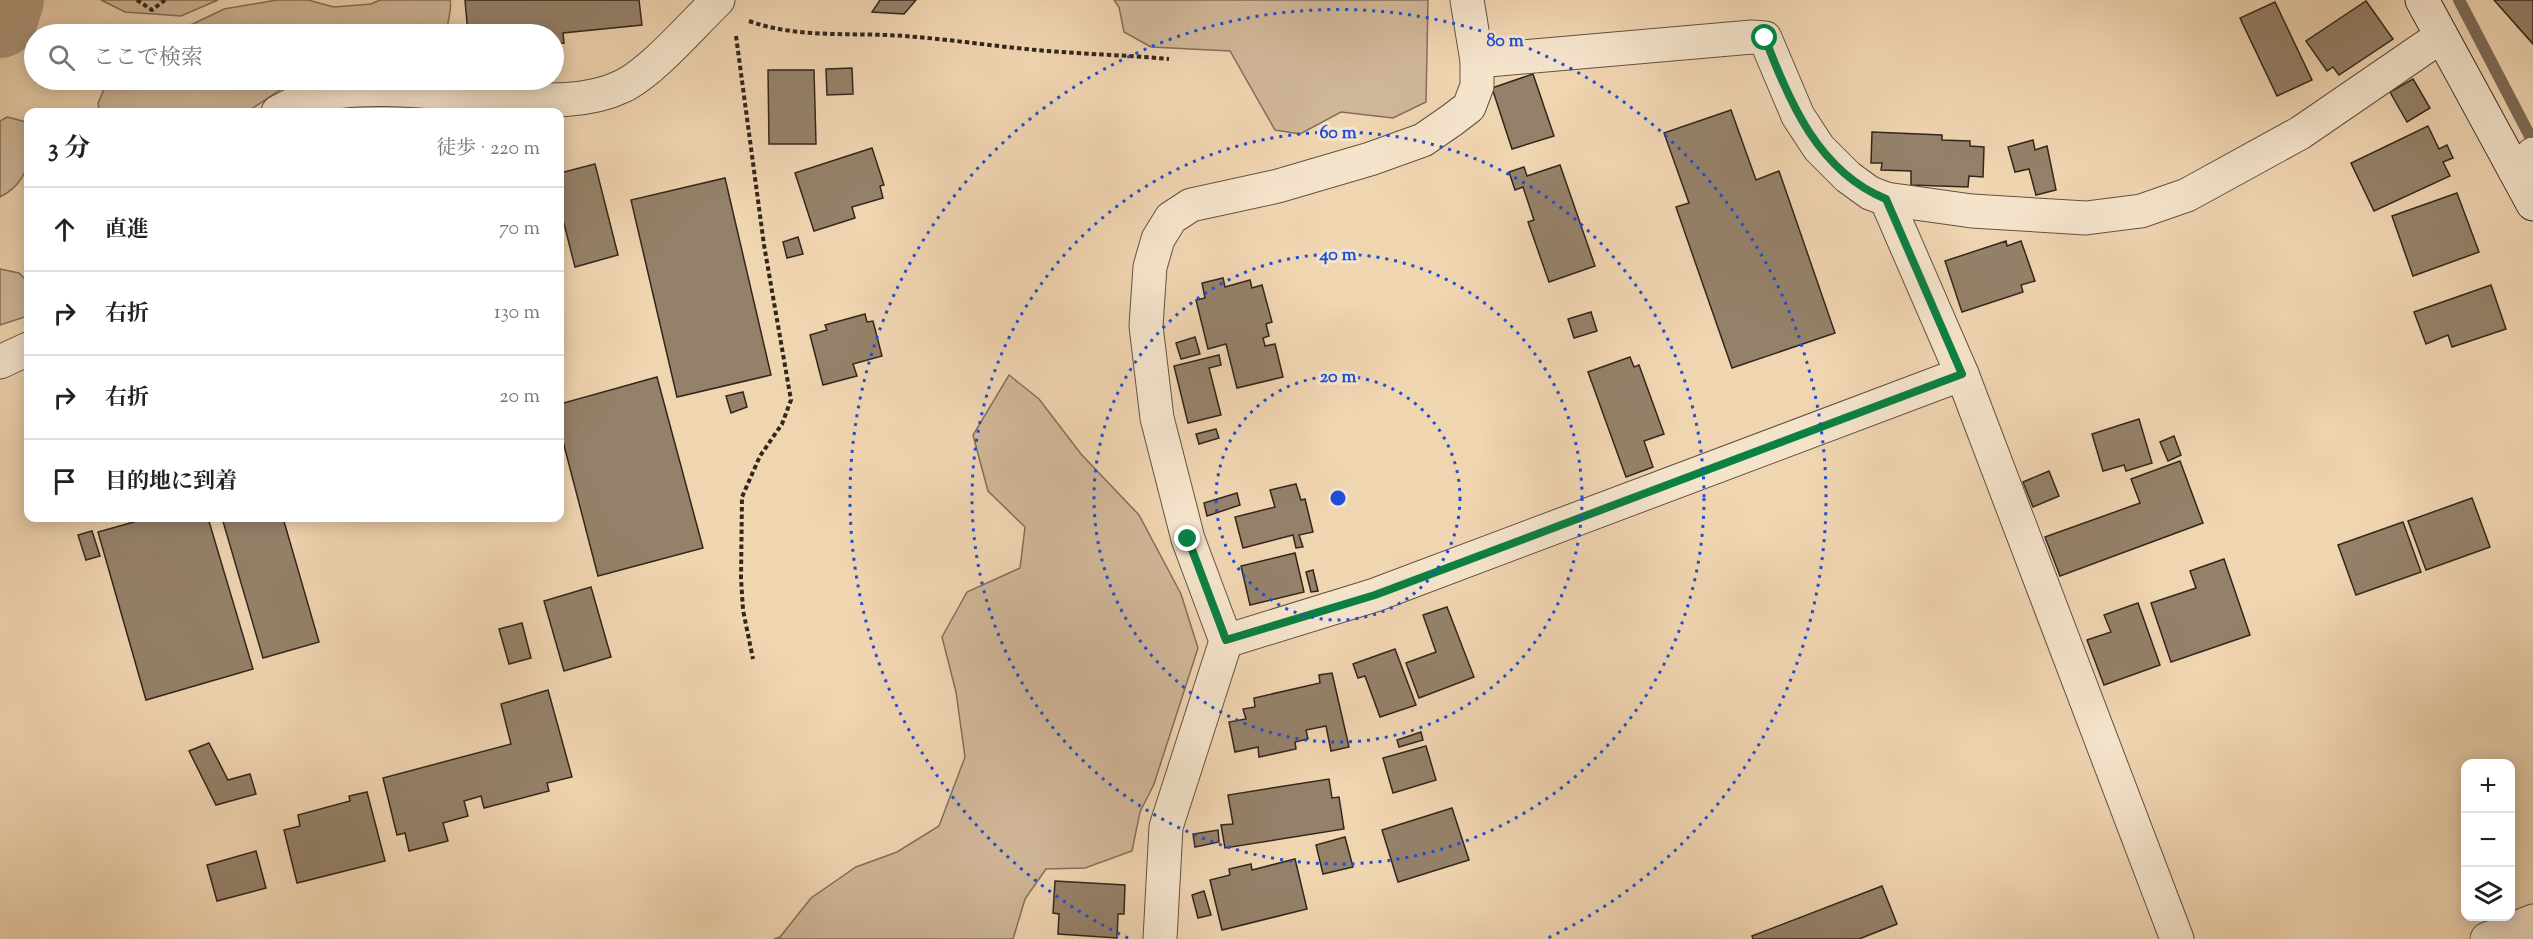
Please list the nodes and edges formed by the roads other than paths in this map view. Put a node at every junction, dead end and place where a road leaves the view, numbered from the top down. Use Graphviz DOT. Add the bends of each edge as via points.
graph roads {
  1 [pos="1467,0"];
  2 [pos="2422,0"];
  3 [pos="730,14"];
  4 [pos="2440,37"];
  5 [pos="1477,61"];
  6 [pos="286,108"];
  7 [pos="2524,162"];
  8 [pos="1886,199"];
  9 [pos="2533,204"];
  10 [pos="24,351"];
  11 [pos="0,362"];
  12 [pos="1962,374"];
  13 [pos="1226,640"];
  14 [pos="2533,921"];
  15 [pos="1160,939"];
  16 [pos="2177,939"];
  17 [pos="2487,939"];
  1 -- 5 [label="street"];
  2 -- 4 [label="street"];
  3 -- 6 [label="street" via="622,86 579,99 342,92 305,98"];
  4 -- 7 [label="street"];
  4 -- 8 [label="street" via="2300,133 2187,195 2141,211 2086,218 1972,211"];
  5 -- 8 [label="street" via="1765,38 1798,116 1819,148 1848,177"];
  5 -- 13 [label="street" via="1478,86 1469,106 1423,140 1278,186 1191,205 1171,218 1158,239 1150,267 1146,326 1157,418 1188,539"];
  7 -- 9 [label="street"];
  8 -- 12 [label="street"];
  10 -- 11 [label="street"];
  12 -- 13 [label="street" via="1375,595"];
  12 -- 16 [label="street"];
  13 -- 15 [label="street" via="1166,827"];
  14 -- 17 [label="street"];
}
